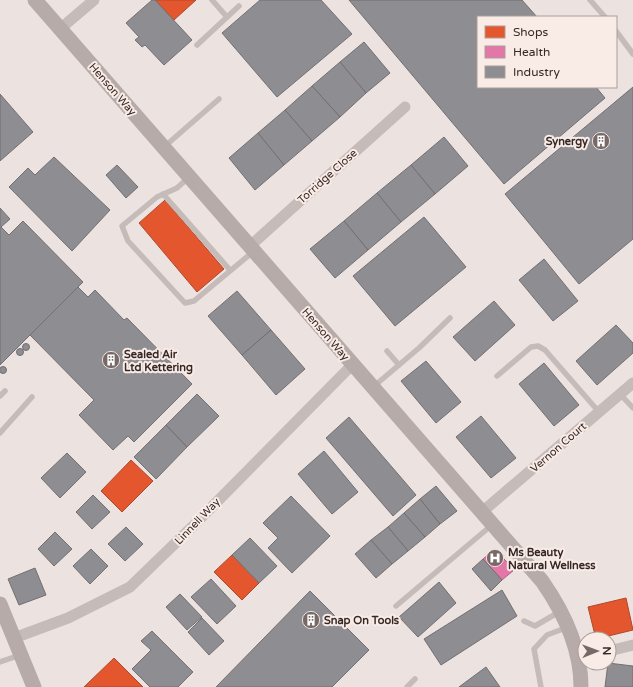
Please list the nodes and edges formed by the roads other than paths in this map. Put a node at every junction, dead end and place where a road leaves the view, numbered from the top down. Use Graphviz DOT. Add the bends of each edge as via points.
graph roads {
  1 [pos="35,0"];
  2 [pos="94,0"];
  3 [pos="212,0"];
  4 [pos="590,0"];
  5 [pos="239,6"];
  6 [pos="604,16"];
  7 [pos="227,17"];
  8 [pos="60,29"];
  9 [pos="617,32"];
  10 [pos="197,45"];
  11 [pos="633,54"];
  12 [pos="219,99"];
  13 [pos="405,107"];
  14 [pos="164,147"];
  15 [pos="190,177"];
  16 [pos="163,194"];
  17 [pos="252,248"];
  18 [pos="230,270"];
  19 [pos="450,318"];
  20 [pos="386,351"];
  21 [pos="353,364"];
  22 [pos="399,365"];
  23 [pos="497,376"];
  24 [pos="633,383"];
  25 [pos="373,387"];
  26 [pos="5,391"];
  27 [pos="620,394"];
  28 [pos="0,396"];
  29 [pos="32,397"];
  30 [pos="633,408"];
  31 [pos="598,412"];
  32 [pos="0,433"];
  33 [pos="482,512"];
  34 [pos="493,524"];
  35 [pos="0,604"];
  36 [pos="396,606"];
  37 [pos="561,610"];
  38 [pos="524,621"];
  39 [pos="568,627"];
  40 [pos="14,638"];
  41 [pos="633,645"];
  42 [pos="577,648"];
  43 [pos="617,649"];
  44 [pos="20,654"];
  45 [pos="0,662"];
  46 [pos="581,671"];
  47 [pos="415,679"];
  48 [pos="34,687"];
  49 [pos="407,687"];
  50 [pos="541,687"];
  51 [pos="580,687"];
  1 -- 8 [label="street, Henson Way"];
  2 -- 8 [label="street"];
  3 -- 7 [label="lane"];
  4 -- 6 [label="lane"];
  5 -- 7 [label="lane"];
  7 -- 10 [label="lane"];
  8 -- 14 [label="street, Henson Way"];
  9 -- 11 [label="lane"];
  12 -- 14 [label="lane"];
  13 -- 17 [label="street, Torridge Close"];
  14 -- 15 [label="street, Henson Way"];
  15 -- 16 [label="lane" via="177,188"];
  15 -- 17 [label="street, Henson Way"];
  16 -- 18 [label="lane"];
  16 -- 18 [label="lane" via="122,226 128,241 186,303 194,301"];
  17 -- 18 [label="lane"];
  17 -- 21 [label="street, Henson Way"];
  19 -- 22 [label="lane"];
  20 -- 22 [label="lane"];
  21 -- 25 [label="street, Henson Way"];
  21 -- 40 [label="street, Linnell Way" via="188,532 130,587 68,618"];
  22 -- 25 [label="lane"];
  23 -- 31 [label="lane" via="531,347 538,346 545,350"];
  24 -- 27 [label="street, Vernon Court"];
  25 -- 33 [label="street, Henson Way"];
  26 -- 28 [label="lane"];
  27 -- 30 [label="lane"];
  27 -- 31 [label="street, Vernon Court"];
  29 -- 32 [label="lane"];
  31 -- 33 [label="street, Vernon Court"];
  33 -- 34 [label="street, Henson Way"];
  34 -- 36 [label="lane"];
  34 -- 37 [label="street, Henson Way" via="542,581"];
  35 -- 40 [label="street"];
  37 -- 38 [label="lane" via="535,626"];
  37 -- 39 [label="street, Henson Way"];
  39 -- 42 [label="street, Henson Way"];
  39 -- 50 [label="lane" via="547,635 534,649"];
  40 -- 44 [label="street"];
  41 -- 43 [label="street"];
  44 -- 45 [label="lane"];
  44 -- 48 [label="street"];
  46 -- 51 [label="street, Henson Way"];
  47 -- 49 [label="lane"];
}
